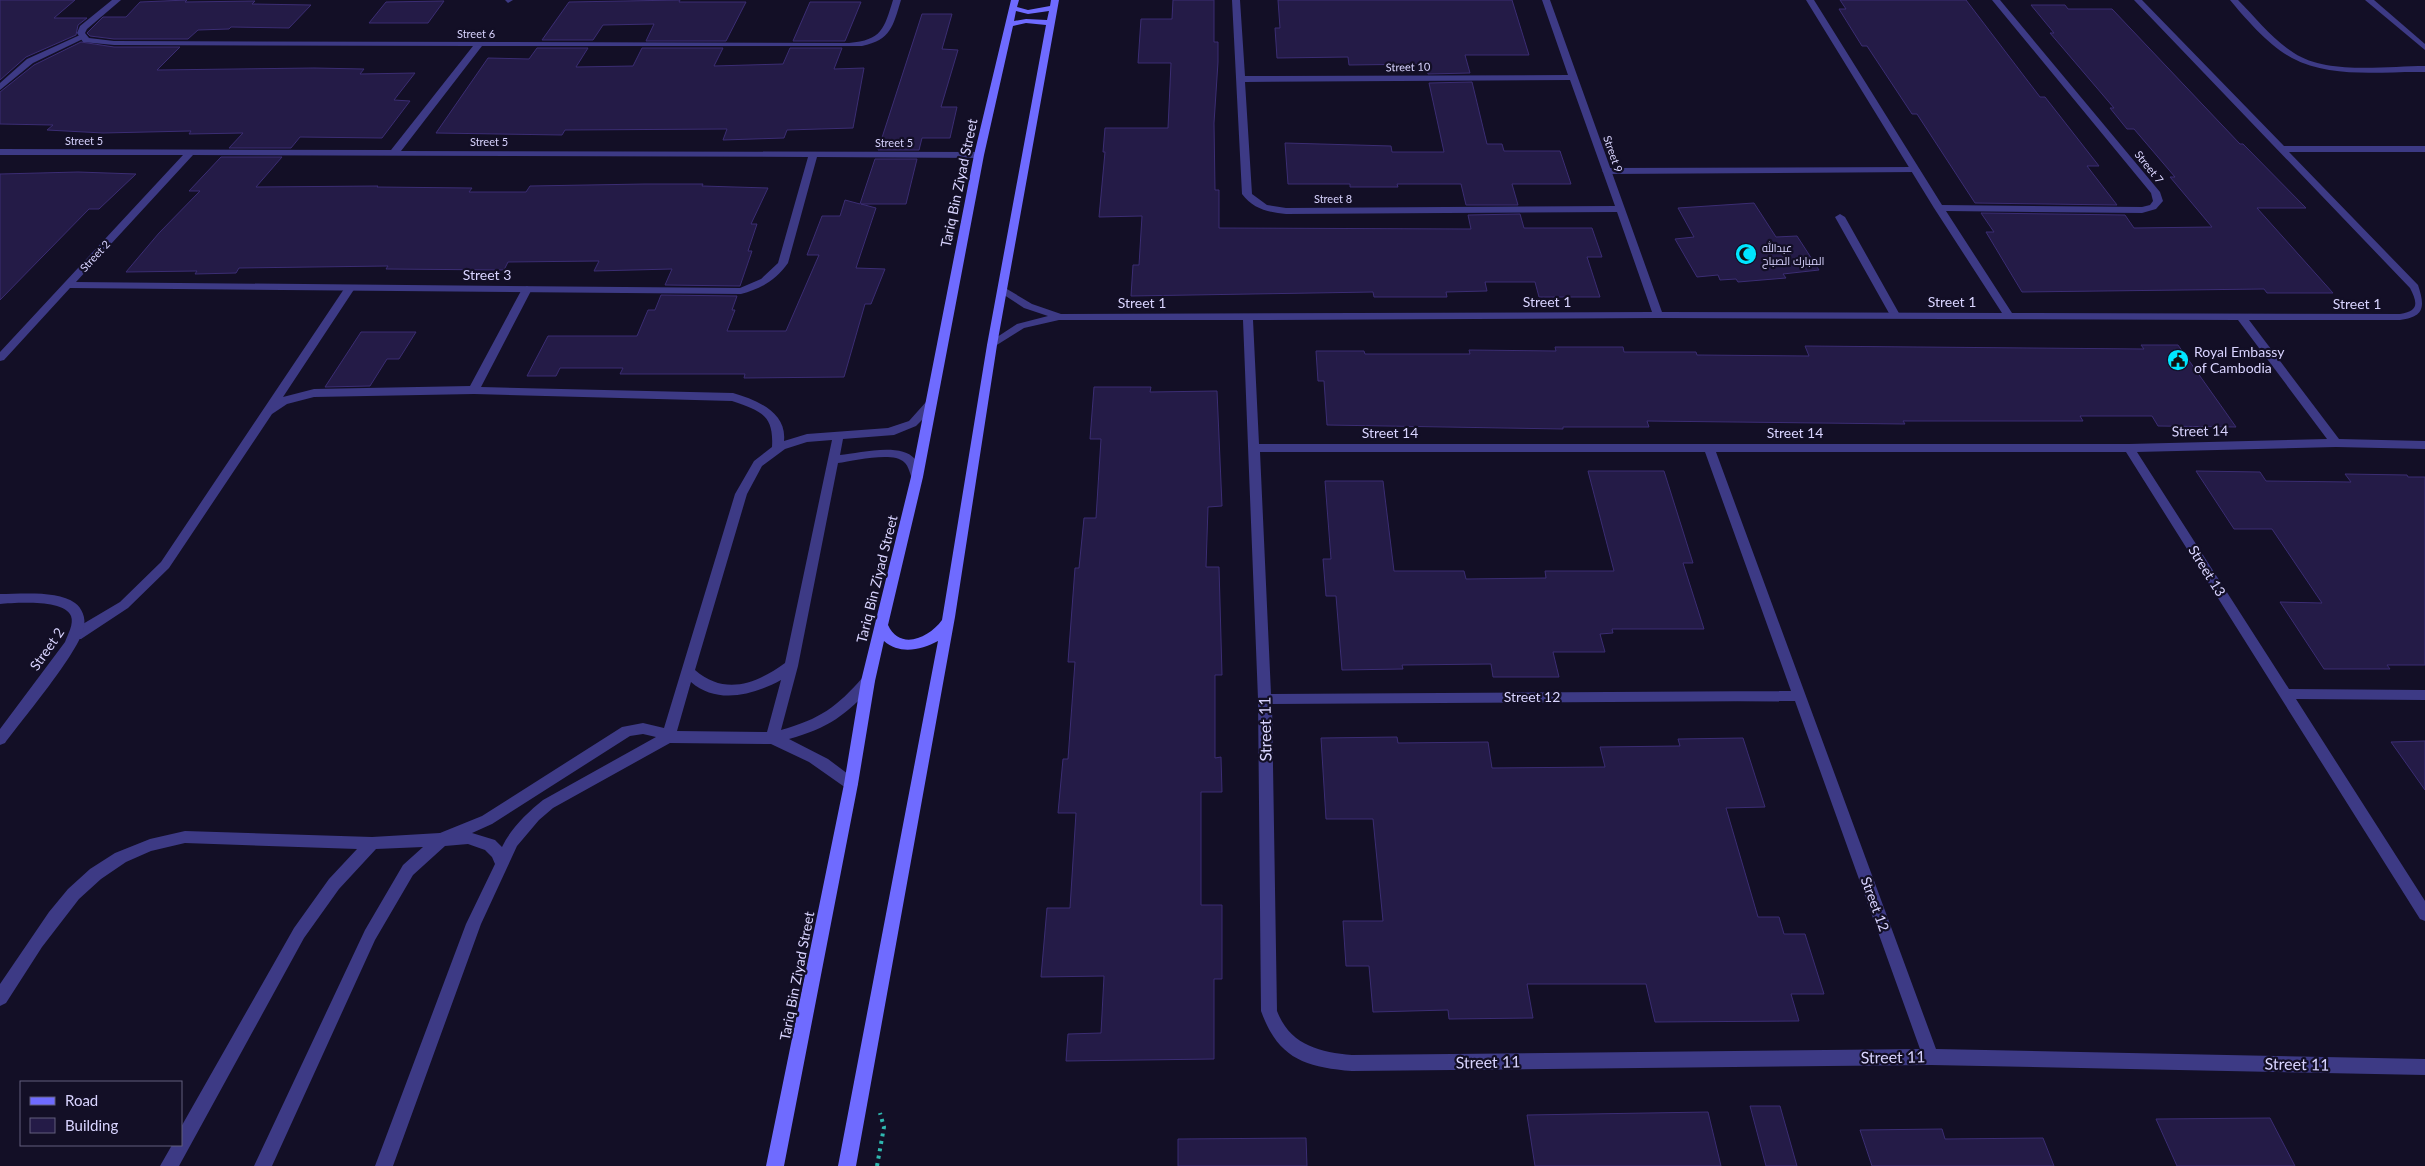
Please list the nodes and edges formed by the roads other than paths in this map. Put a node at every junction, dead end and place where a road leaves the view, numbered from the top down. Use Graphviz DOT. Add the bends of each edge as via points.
graph roads {
  1 [pos="117,0"];
  2 [pos="897,0"];
  3 [pos="1236,0"];
  4 [pos="1546,0"];
  5 [pos="1810,0"];
  6 [pos="1996,0"];
  7 [pos="2138,0"];
  8 [pos="2234,0"];
  9 [pos="2369,0"];
  10 [pos="1014,4"];
  11 [pos="1055,4"];
  12 [pos="1009,24"];
  13 [pos="1051,24"];
  14 [pos="83,37"];
  15 [pos="478,46"];
  16 [pos="2425,48"];
  17 [pos="2425,69"];
  18 [pos="1574,76"];
  19 [pos="1242,80"];
  20 [pos="0,87"];
  21 [pos="2281,149"];
  22 [pos="2425,149"];
  23 [pos="0,152"];
  24 [pos="190,153"];
  25 [pos="394,153"];
  26 [pos="813,154"];
  27 [pos="979,155"];
  28 [pos="1915,170"];
  29 [pos="1607,171"];
  30 [pos="1939,208"];
  31 [pos="1620,209"];
  32 [pos="1840,217"];
  33 [pos="68,285"];
  34 [pos="350,288"];
  35 [pos="527,289"];
  36 [pos="1003,291"];
  37 [pos="1658,315"];
  38 [pos="1248,316"];
  39 [pos="1895,316"];
  40 [pos="2009,316"];
  41 [pos="1059,317"];
  42 [pos="2242,318"];
  43 [pos="992,345"];
  44 [pos="0,358"];
  45 [pos="474,390"];
  46 [pos="930,405"];
  47 [pos="265,413"];
  48 [pos="838,436"];
  49 [pos="2336,443"];
  50 [pos="2425,445"];
  51 [pos="778,447"];
  52 [pos="1254,448"];
  53 [pos="1709,448"];
  54 [pos="2129,448"];
  55 [pos="833,460"];
  56 [pos="917,477"];
  57 [pos="0,599"];
  58 [pos="949,617"];
  59 [pos="881,624"];
  60 [pos="76,635"];
  61 [pos="790,666"];
  62 [pos="688,671"];
  63 [pos="868,681"];
  64 [pos="2285,694"];
  65 [pos="2425,695"];
  66 [pos="1799,696"];
  67 [pos="1265,699"];
  68 [pos="668,737"];
  69 [pos="772,738"];
  70 [pos="0,739"];
  71 [pos="851,784"];
  72 [pos="442,839"];
  73 [pos="372,842"];
  74 [pos="502,864"];
  75 [pos="2425,914"];
  76 [pos="0,998"];
  77 [pos="1931,1057"];
  78 [pos="2425,1067"];
  79 [pos="182,1142"];
  80 [pos="180,1146"];
  81 [pos="169,1166"];
  82 [pos="263,1166"];
  83 [pos="384,1166"];
  84 [pos="775,1166"];
  85 [pos="847,1166"];
  1 -- 14 [label="street" via="83,28"];
  2 -- 15 [label="street, Street 6" via="886,33 858,45"];
  3 -- 19 [label="street, Street 8"];
  4 -- 18 [label="street, Street 9"];
  5 -- 28 [label="street"];
  6 -- 30 [label="street, Street 7" via="2155,192 2158,201 2153,207 2142,210"];
  7 -- 21 [label="street, Street 1"];
  8 -- 17 [label="street" via="2288,52 2308,63 2330,68"];
  9 -- 16 [label="street"];
  10 -- 11 [label="main road" via="1028,12"];
  10 -- 12 [label="main road, Tariq Bin Ziyad Street"];
  11 -- 13 [label="main road"];
  12 -- 13 [label="main road" via="1026,21"];
  12 -- 27 [label="main road, Tariq Bin Ziyad Street"];
  13 -- 36 [label="main road"];
  14 -- 15 [label="street, Street 6" via="93,42 114,43"];
  14 -- 20 [label="street" via="30,60"];
  15 -- 25 [label="street"];
  18 -- 19 [label="street, Street 10"];
  18 -- 29 [label="street, Street 9"];
  19 -- 31 [label="street, Street 8" via="1247,194 1252,201 1269,209 1286,212"];
  21 -- 22 [label="street"];
  21 -- 42 [label="street, Street 1" via="2414,287 2420,295 2421,306 2414,314 2400,318"];
  23 -- 24 [label="street, Street 5"];
  24 -- 25 [label="street, Street 5"];
  24 -- 33 [label="street, Street 2"];
  25 -- 26 [label="street, Street 5"];
  26 -- 27 [label="street, Street 5"];
  26 -- 35 [label="street, Street 3" via="783,263 758,285 735,291"];
  27 -- 46 [label="main road, Tariq Bin Ziyad Street"];
  28 -- 29 [label="street"];
  28 -- 30 [label="street"];
  29 -- 31 [label="street, Street 9"];
  30 -- 40 [label="street"];
  31 -- 37 [label="street, Street 9"];
  32 -- 39 [label="street"];
  33 -- 34 [label="street, Street 3"];
  33 -- 44 [label="street, Street 2"];
  34 -- 35 [label="street, Street 3"];
  34 -- 47 [label="street"];
  35 -- 45 [label="street"];
  36 -- 41 [label="street, Street 1" via="1028,306"];
  36 -- 43 [label="main road"];
  37 -- 38 [label="street, Street 1"];
  37 -- 39 [label="street, Street 1"];
  38 -- 41 [label="street, Street 1"];
  38 -- 52 [label="street, Street 11"];
  39 -- 40 [label="street, Street 1"];
  40 -- 42 [label="street, Street 1"];
  41 -- 43 [label="street, Street 1" via="1021,326"];
  42 -- 49 [label="street"];
  43 -- 58 [label="main road"];
  45 -- 47 [label="street" via="304,394 283,401"];
  45 -- 51 [label="street" via="733,398 755,406 772,418 778,426"];
  46 -- 48 [label="street" via="918,420 897,430"];
  46 -- 56 [label="main road, Tariq Bin Ziyad Street"];
  47 -- 60 [label="street" via="165,565 124,605"];
  48 -- 51 [label="street" via="794,440"];
  48 -- 55 [label="street"];
  49 -- 50 [label="street, Street 14"];
  49 -- 54 [label="street, Street 14"];
  51 -- 62 [label="street" via="757,465 746,482"];
  52 -- 53 [label="street, Street 14"];
  52 -- 67 [label="street, Street 11"];
  53 -- 54 [label="street, Street 14"];
  53 -- 66 [label="street, Street 12"];
  54 -- 64 [label="street, Street 13"];
  55 -- 56 [label="street" via="894,453 910,461"];
  55 -- 61 [label="street"];
  56 -- 59 [label="main road, Tariq Bin Ziyad Street"];
  57 -- 60 [label="street, Street 2" via="62,601 78,618"];
  58 -- 59 [label="main road" via="939,634 924,643 911,645 890,639"];
  58 -- 85 [label="main road"];
  59 -- 63 [label="main road, Tariq Bin Ziyad Street"];
  60 -- 70 [label="street, Street 2"];
  61 -- 62 [label="street" via="769,681 743,690 726,691 709,688 696,681"];
  61 -- 69 [label="street"];
  62 -- 68 [label="street"];
  63 -- 69 [label="street" via="848,704 821,722"];
  63 -- 71 [label="main road, Tariq Bin Ziyad Street"];
  64 -- 65 [label="street"];
  64 -- 75 [label="street, Street 13"];
  66 -- 67 [label="street, Street 12"];
  66 -- 77 [label="street, Street 12"];
  67 -- 77 [label="street, Street 11" via="1269,1010 1273,1026 1302,1053 1321,1060 1352,1063"];
  68 -- 69 [label="street"];
  68 -- 72 [label="street" via="654,728 627,731 487,820"];
  68 -- 74 [label="street" via="548,804 521,830"];
  69 -- 71 [label="street" via="808,753"];
  71 -- 84 [label="main road, Tariq Bin Ziyad Street"];
  72 -- 73 [label="street"];
  72 -- 74 [label="street" via="479,840 498,853"];
  72 -- 82 [label="street" via="408,870 370,935"];
  73 -- 76 [label="street" via="186,837 140,848 116,859 74,891"];
  73 -- 79 [label="street" via="334,884 299,932"];
  74 -- 83 [label="street" via="474,924"];
  77 -- 78 [label="street, Street 11"];
  80 -- 81 [label="street"];
}
